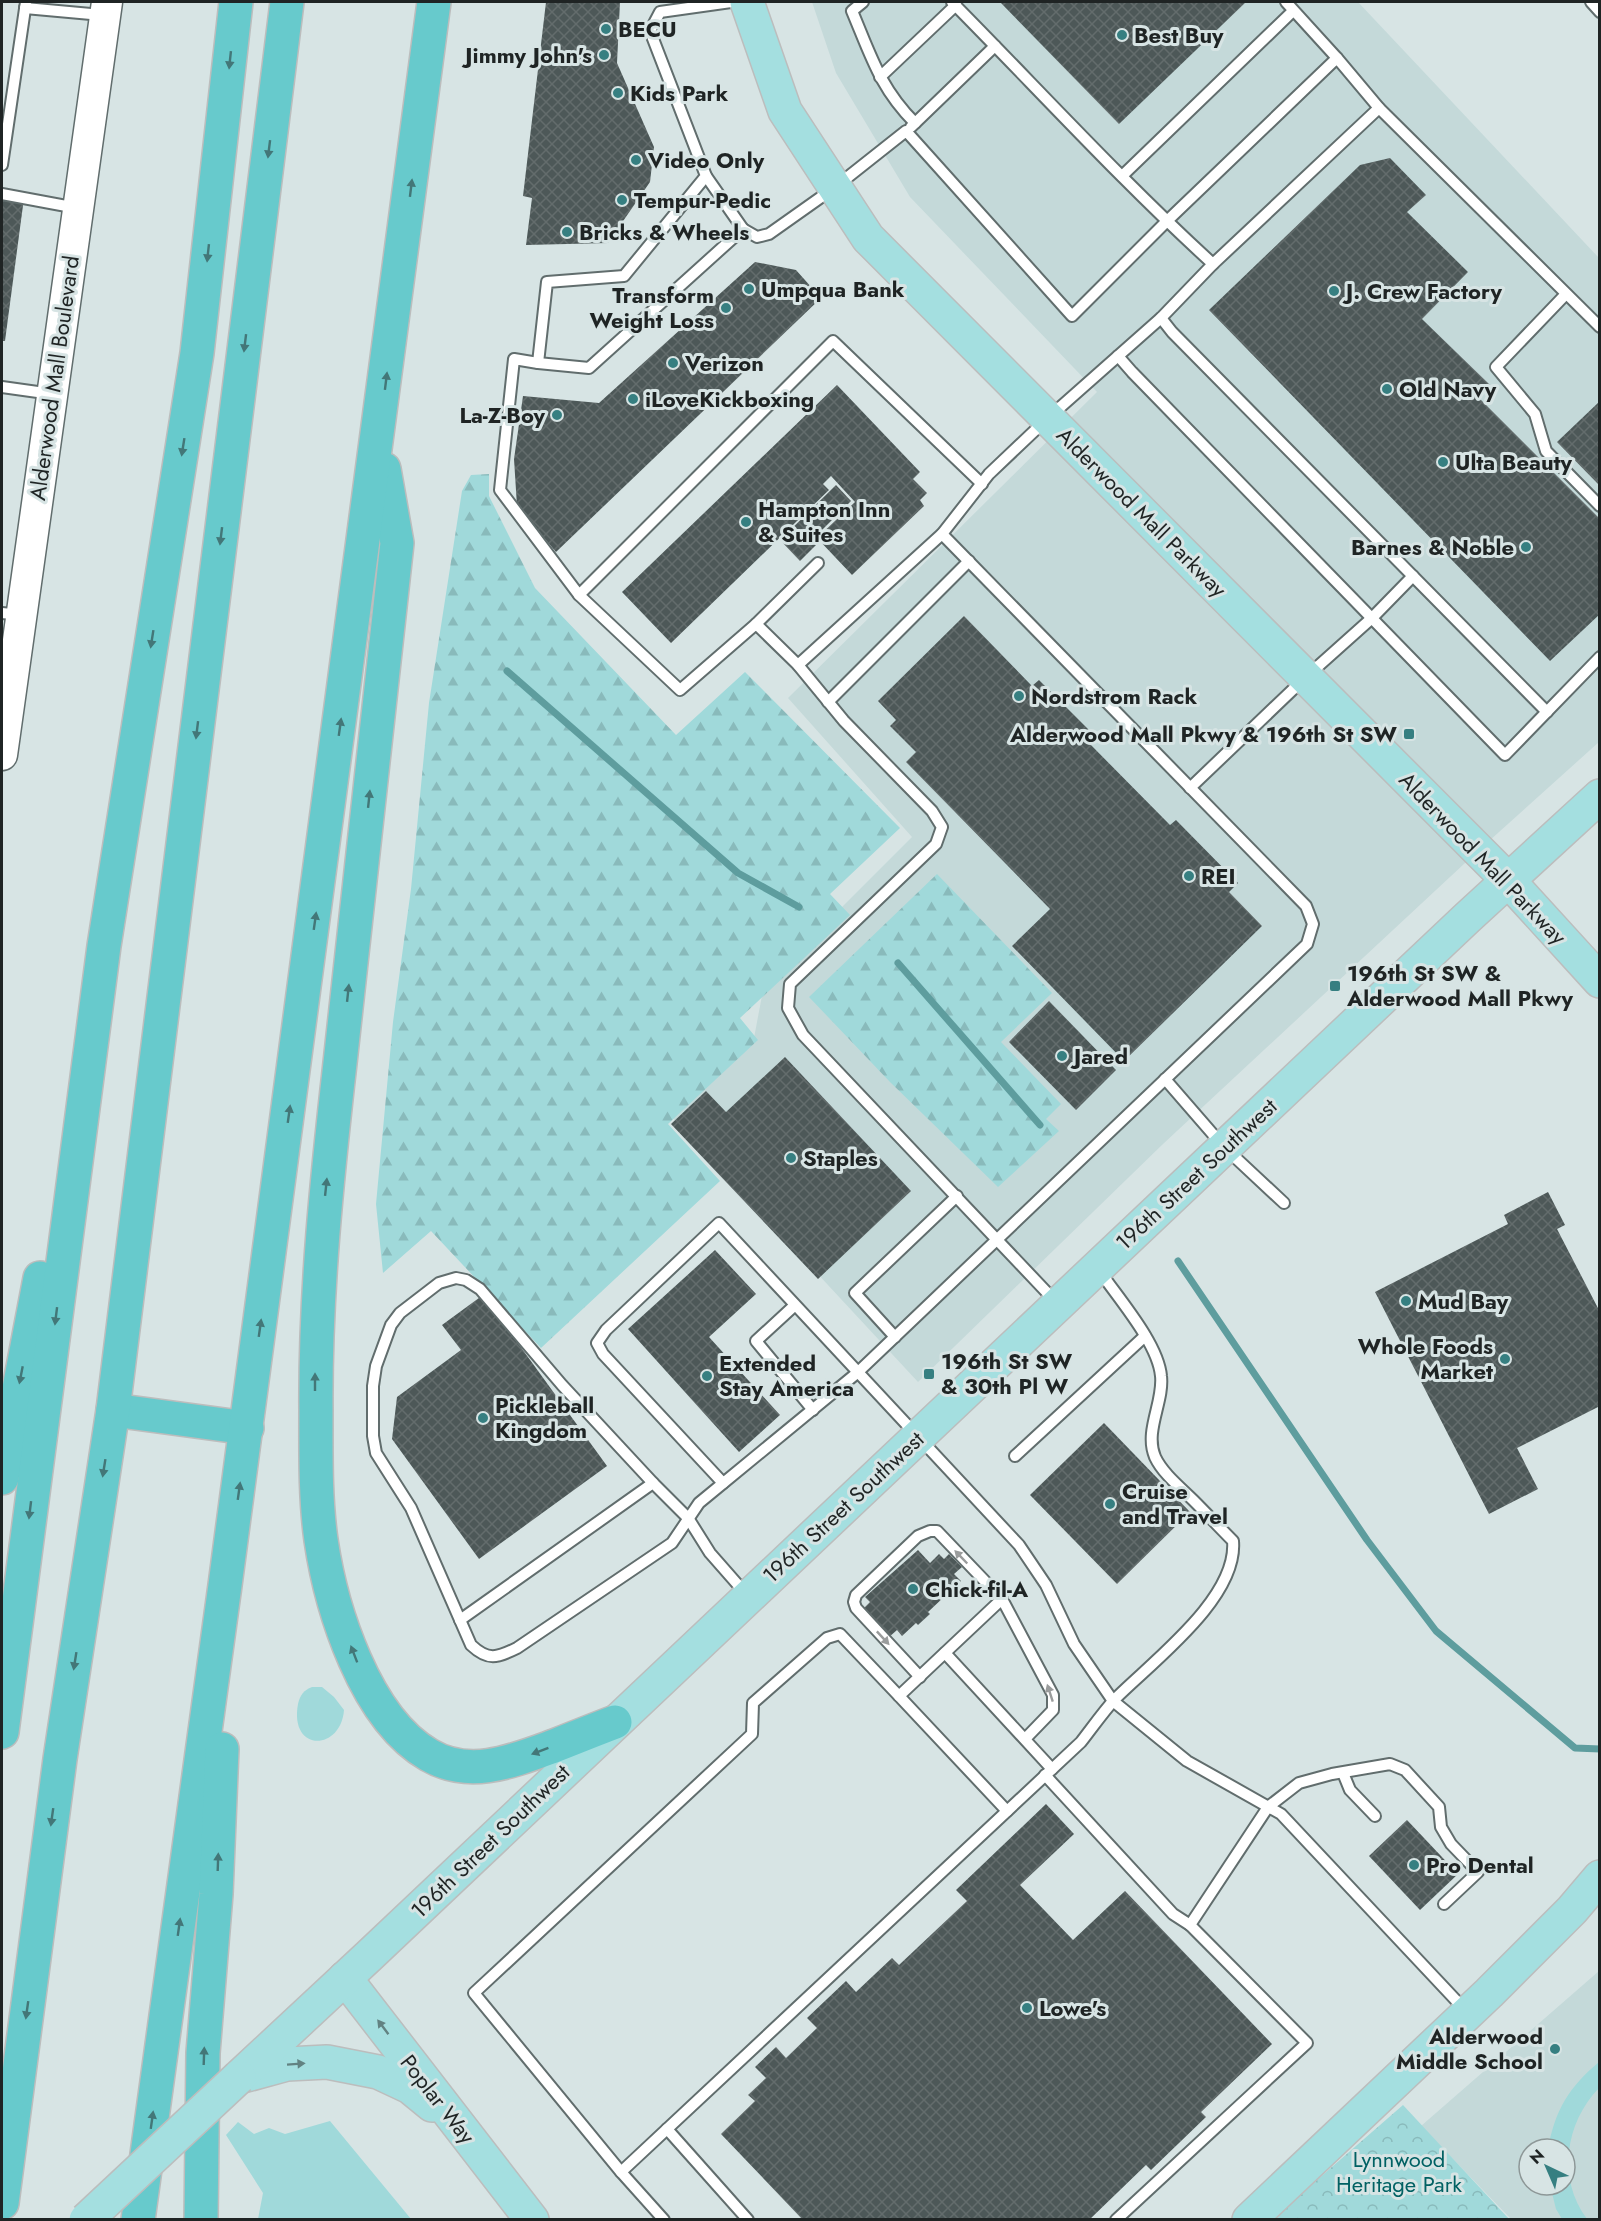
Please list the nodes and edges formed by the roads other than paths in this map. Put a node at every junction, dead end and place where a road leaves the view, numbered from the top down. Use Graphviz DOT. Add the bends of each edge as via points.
graph roads {
  1 [pos="236,2"];
  2 [pos="287,2"];
  3 [pos="434,2"];
  4 [pos="732,2"];
  5 [pos="747,2"];
  6 [pos="863,2"];
  7 [pos="1591,2"];
  8 [pos="954,3"];
  9 [pos="25,5"];
  10 [pos="1290,6"];
  11 [pos="659,7"];
  12 [pos="106,8"];
  13 [pos="1599,12"];
  14 [pos="995,46"];
  15 [pos="1337,58"];
  16 [pos="880,77"];
  17 [pos="1379,108"];
  18 [pos="915,123"];
  19 [pos="906,131"];
  20 [pos="2,165"];
  21 [pos="706,176"];
  22 [pos="1122,176"];
  23 [pos="834,188"];
  24 [pos="2,194"];
  25 [pos="78,208"];
  26 [pos="1167,221"];
  27 [pos="743,229"];
  28 [pos="1213,264"];
  29 [pos="1566,294"];
  30 [pos="1161,318"];
  31 [pos="1599,327"];
  32 [pos="1118,356"];
  33 [pos="538,363"];
  34 [pos="2,387"];
  35 [pos="52,394"];
  36 [pos="1047,418"];
  37 [pos="378,440"];
  38 [pos="982,484"];
  39 [pos="1599,506"];
  40 [pos="942,534"];
  41 [pos="969,561"];
  42 [pos="818,563"];
  43 [pos="1413,576"];
  44 [pos="579,595"];
  45 [pos="11,614"];
  46 [pos="1372,618"];
  47 [pos="756,624"];
  48 [pos="1599,657"];
  49 [pos="798,665"];
  50 [pos="1306,677"];
  51 [pos="828,702"];
  52 [pos="1547,712"];
  53 [pos="2,755"];
  54 [pos="1191,788"];
  55 [pos="1599,796"];
  56 [pos="1507,879"];
  57 [pos="104,946"];
  58 [pos="1599,981"];
  59 [pos="1165,1079"];
  60 [pos="1224,1147"];
  61 [pos="957,1196"];
  62 [pos="1284,1203"];
  63 [pos="997,1238"];
  64 [pos="1097,1268"];
  65 [pos="1058,1304"];
  66 [pos="794,1306"];
  67 [pos="1145,1336"];
  68 [pos="895,1337"];
  69 [pos="857,1373"];
  70 [pos="113,1410"];
  71 [pos="813,1410"];
  72 [pos="247,1428"];
  73 [pos="919,1436"];
  74 [pos="1015,1456"];
  75 [pos="2,1478"];
  76 [pos="653,1483"];
  77 [pos="723,1483"];
  78 [pos="688,1518"];
  79 [pos="231,1550"];
  80 [pos="748,1596"];
  81 [pos="1002,1599"];
  82 [pos="460,1620"];
  83 [pos="945,1653"];
  84 [pos="920,1677"];
  85 [pos="899,1696"];
  86 [pos="1113,1701"];
  87 [pos="615,1722"];
  88 [pos="2,1732"];
  89 [pos="1025,1739"];
  90 [pos="1048,1772"];
  91 [pos="1343,1773"];
  92 [pos="1268,1807"];
  93 [pos="1007,1811"];
  94 [pos="1375,1816"];
  95 [pos="1599,1877"];
  96 [pos="1444,1904"];
  97 [pos="1190,1925"];
  98 [pos="345,1978"];
  99 [pos="1468,2013"];
  100 [pos="239,2077"];
  101 [pos="456,2124"];
  102 [pos="667,2129"];
  103 [pos="621,2172"];
  104 [pos="2,2203"];
  105 [pos="86,2220"];
  106 [pos="138,2220"];
  107 [pos="201,2220"];
  108 [pos="532,2220"];
  109 [pos="664,2220"];
  110 [pos="748,2220"];
  111 [pos="1116,2220"];
  112 [pos="1249,2220"];
  1 -- 57 [label="highway, one-way" via="197,353"];
  2 -- 70 [label="highway, one-way"];
  37 -- 3 [label="highway, one-way"];
  4 -- 11 [label="lane"];
  5 -- 23 [label="main road, Alderwood Mall Parkway" via="785,111"];
  6 -- 16 [label="lane" via="852,11"];
  7 -- 13 [label="lane"];
  8 -- 14 [label="lane"];
  8 -- 16 [label="lane"];
  9 -- 12 [label="lane"];
  9 -- 20 [label="lane"];
  10 -- 15 [label="lane"];
  10 -- 22 [label="lane"];
  11 -- 21 [label="lane" via="650,31"];
  12 -- 25 [label="main road, Alderwood Mall Boulevard"];
  14 -- 18 [label="lane"];
  14 -- 22 [label="lane"];
  15 -- 17 [label="lane"];
  15 -- 26 [label="lane"];
  16 -- 18 [label="lane" via="898,106"];
  17 -- 28 [label="lane"];
  17 -- 29 [label="lane"];
  18 -- 19 [label="lane"];
  19 -- 23 [label="lane"];
  19 -- 26 [label="lane" via="1072,316"];
  21 -- 27 [label="lane"];
  21 -- 33 [label="lane" via="624,276 546,282"];
  22 -- 26 [label="lane"];
  23 -- 27 [label="lane" via="769,234 758,237"];
  23 -- 36 [label="main road, Alderwood Mall Parkway" via="868,238"];
  24 -- 25 [label="lane"];
  25 -- 35 [label="main road, Alderwood Mall Boulevard"];
  26 -- 28 [label="lane"];
  27 -- 33 [label="lane" via="589,368"];
  28 -- 30 [label="lane"];
  29 -- 31 [label="lane"];
  29 -- 39 [label="lane" via="1496,367 1535,414 1546,451"];
  30 -- 32 [label="lane"];
  30 -- 43 [label="lane"];
  32 -- 36 [label="lane"];
  32 -- 46 [label="lane"];
  33 -- 44 [label="lane" via="514,359 500,490"];
  34 -- 35 [label="lane"];
  35 -- 45 [label="main road, Alderwood Mall Boulevard"];
  36 -- 38 [label="lane"];
  36 -- 50 [label="main road, Alderwood Mall Parkway"];
  72 -- 37 [label="highway, one-way"];
  87 -- 37 [label="highway, one-way" via="512,1761 483,1767 454,1765 430,1755 390,1722 375,1698 359,1668 326,1565 316,1462 321,1236 397,543"];
  38 -- 40 [label="lane"];
  38 -- 44 [label="lane" via="833,341"];
  40 -- 41 [label="lane"];
  40 -- 49 [label="lane"];
  41 -- 51 [label="lane"];
  41 -- 54 [label="lane"];
  42 -- 47 [label="lane"];
  43 -- 46 [label="lane"];
  43 -- 52 [label="lane"];
  44 -- 47 [label="lane" via="680,690"];
  45 -- 53 [label="main road, Alderwood Mall Boulevard"];
  46 -- 50 [label="lane"];
  46 -- 52 [label="lane" via="1505,755"];
  47 -- 49 [label="lane"];
  48 -- 52 [label="lane"];
  49 -- 51 [label="lane"];
  50 -- 54 [label="lane"];
  50 -- 56 [label="main road, Alderwood Mall Parkway"];
  51 -- 61 [label="lane" via="932,811 942,827 936,844 790,984 788,1008 803,1035"];
  54 -- 59 [label="lane" via="1306,906 1313,924 1307,944"];
  55 -- 56 [label="main road, 196th Street Southwest"];
  56 -- 58 [label="main road, Alderwood Mall Parkway"];
  56 -- 60 [label="main road, 196th Street Southwest"];
  57 -- 75 [label="highway, one-way"];
  57 -- 88 [label="highway, one-way"];
  59 -- 60 [label="lane"];
  59 -- 63 [label="lane"];
  60 -- 62 [label="lane"];
  60 -- 64 [label="main road, 196th Street Southwest"];
  61 -- 63 [label="lane"];
  61 -- 68 [label="lane" via="855,1293"];
  63 -- 65 [label="lane"];
  63 -- 68 [label="lane"];
  64 -- 65 [label="main road, 196th Street Southwest"];
  64 -- 67 [label="lane"];
  65 -- 73 [label="main road, 196th Street Southwest"];
  66 -- 69 [label="lane"];
  66 -- 71 [label="lane" via="756,1341"];
  66 -- 77 [label="lane" via="719,1224 606,1330 597,1343"];
  67 -- 74 [label="lane"];
  67 -- 86 [label="lane" via="1160,1365 1162,1378 1153,1428 1155,1457 1171,1479 1233,1541 1234,1552 1212,1603"];
  68 -- 69 [label="lane"];
  69 -- 71 [label="lane"];
  69 -- 73 [label="lane"];
  70 -- 72 [label="highway"];
  70 -- 104 [label="highway, one-way" via="60,1759"];
  71 -- 77 [label="lane"];
  79 -- 72 [label="highway, one-way"];
  73 -- 80 [label="main road, 196th Street Southwest"];
  73 -- 86 [label="lane" via="1018,1545 1046,1585 1074,1644"];
  76 -- 78 [label="lane"];
  76 -- 82 [label="lane"];
  76 -- 82 [label="lane" via="480,1289 456,1278 439,1283 419,1297 391,1324 384,1340 376,1366 373,1436 376,1453 411,1508"];
  77 -- 78 [label="lane"];
  78 -- 80 [label="lane" via="710,1553"];
  78 -- 82 [label="lane" via="672,1543 501,1656 482,1655 471,1645"];
  106 -- 79 [label="highway, one-way"];
  107 -- 79 [label="highway, one-way" via="203,2053 216,1894"];
  80 -- 87 [label="main road, 196th Street Southwest"];
  81 -- 83 [label="lane"];
  81 -- 84 [label="lane, one-way" via="937,1532 918,1536 856,1595 854,1602"];
  89 -- 81 [label="lane, one-way" via="1053,1710 1053,1695"];
  83 -- 84 [label="lane"];
  83 -- 89 [label="lane"];
  84 -- 85 [label="lane"];
  85 -- 93 [label="lane"];
  85 -- 103 [label="lane" via="840,1634 828,1638 753,1703 752,1734 474,1993"];
  86 -- 90 [label="lane" via="1081,1742"];
  86 -- 92 [label="lane" via="1187,1761"];
  87 -- 98 [label="main road, 196th Street Southwest"];
  89 -- 90 [label="lane"];
  90 -- 93 [label="lane"];
  90 -- 97 [label="lane" via="1173,1914"];
  91 -- 92 [label="lane" via="1299,1783"];
  91 -- 94 [label="lane" via="1350,1790"];
  91 -- 96 [label="lane" via="1390,1764 1405,1770 1439,1807 1441,1827 1451,1844 1478,1872"];
  92 -- 97 [label="lane"];
  92 -- 99 [label="lane" via="1281,1814"];
  93 -- 102 [label="lane"];
  95 -- 99 [label="main road" via="1572,1910"];
  97 -- 111 [label="lane" via="1307,2043"];
  98 -- 100 [label="main road, 196th Street Southwest"];
  101 -- 98 [label="main road, Poplar Way, one-way"];
  99 -- 112 [label="main road"];
  100 -- 101 [label="main road, one-way" via="287,2064 327,2062 378,2072 410,2088"];
  100 -- 105 [label="main road, 196th Street Southwest, bridge"];
  101 -- 108 [label="main road, Poplar Way"];
  102 -- 103 [label="lane"];
  102 -- 110 [label="lane"];
  103 -- 109 [label="lane"];
}
